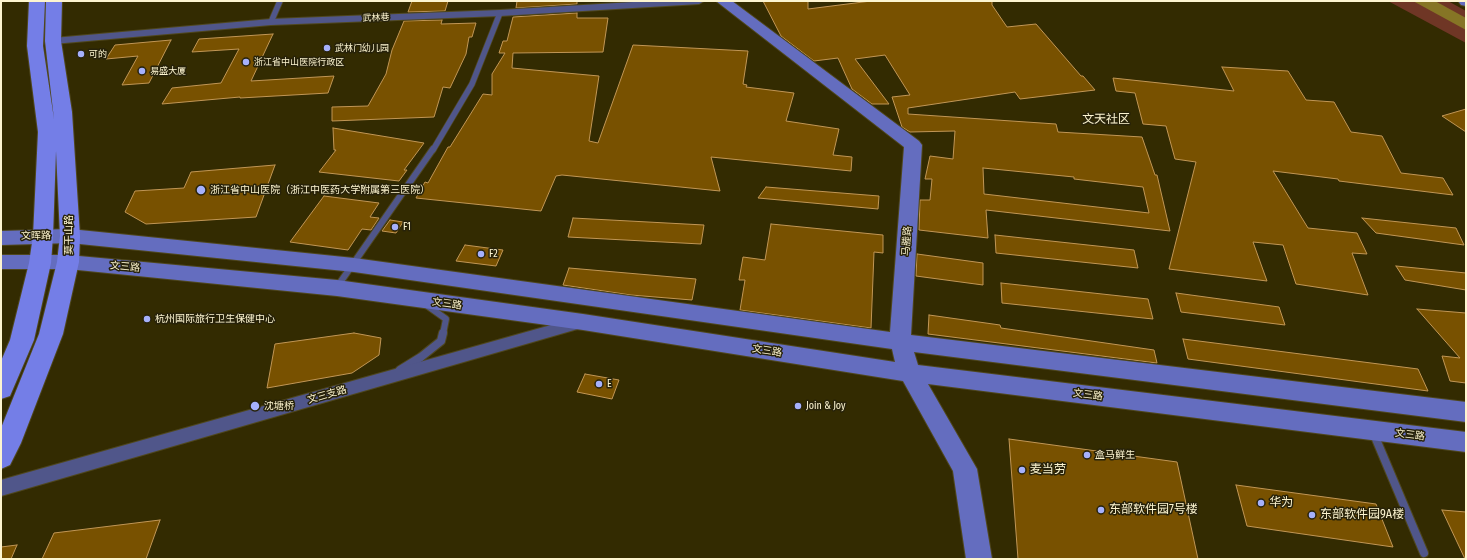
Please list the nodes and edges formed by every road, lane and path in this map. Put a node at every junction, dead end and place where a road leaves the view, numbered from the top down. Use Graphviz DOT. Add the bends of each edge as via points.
graph roads {
  1 [pos="37,1"];
  2 [pos="54,1"];
  3 [pos="280,1"];
  4 [pos="699,1"];
  5 [pos="723,1"];
  6 [pos="500,13"];
  7 [pos="271,22"];
  8 [pos="54,41"];
  9 [pos="44,236"];
  10 [pos="70,236"];
  11 [pos="1,238"];
  12 [pos="1,262"];
  13 [pos="68,262"];
  14 [pos="40,263"];
  15 [pos="354,266"];
  16 [pos="337,288"];
  17 [pos="420,301"];
  18 [pos="583,322"];
  19 [pos="900,342"];
  20 [pos="910,373"];
  21 [pos="386,378"];
  22 [pos="1,389"];
  23 [pos="1466,412"];
  24 [pos="1372,430"];
  25 [pos="1466,442"];
  26 [pos="1,458"];
  27 [pos="1,488"];
  28 [pos="1424,553"];
  29 [pos="979,559"];
  1 -- 9 [label="main road" via="35,46 47,132"];
  2 -- 8 [label="main road, 莫干山路"];
  3 -- 7 [label="lane"];
  4 -- 6 [label="street, 武林巷"];
  5 -- 19 [label="main road, 马塍路" via="913,145"];
  6 -- 7 [label="street, 武林巷"];
  6 -- 15 [label="lane" via="472,84 429,156"];
  7 -- 8 [label="street, 武林巷"];
  8 -- 10 [label="main road, 莫干山路" via="63,112"];
  9 -- 10 [label="main road, 文晖路"];
  9 -- 11 [label="main road, 文晖路"];
  9 -- 14 [label="main road"];
  10 -- 13 [label="main road, 莫干山路"];
  10 -- 15 [label="main road"];
  12 -- 14 [label="main road"];
  13 -- 14 [label="main road"];
  13 -- 16 [label="main road, 文三路"];
  13 -- 26 [label="main road, 莫干山路" via="51,334"];
  14 -- 22 [label="main road" via="22,340"];
  15 -- 16 [label="lane"];
  15 -- 19 [label="main road"];
  16 -- 17 [label="main road, 文三路"];
  17 -- 18 [label="main road, 文三路"];
  17 -- 21 [label="lane" via="446,319 441,341 421,357"];
  18 -- 20 [label="main road, 文三路"];
  18 -- 21 [label="street, 文三支路"];
  19 -- 20 [label="main road, 马塍路"];
  19 -- 23 [label="main road"];
  20 -- 24 [label="main road, 文三路"];
  20 -- 29 [label="main road, 马塍路" via="965,469"];
  21 -- 27 [label="street, 文三支路"];
  24 -- 25 [label="main road, 文三路"];
  24 -- 28 [label="lane"];
}
